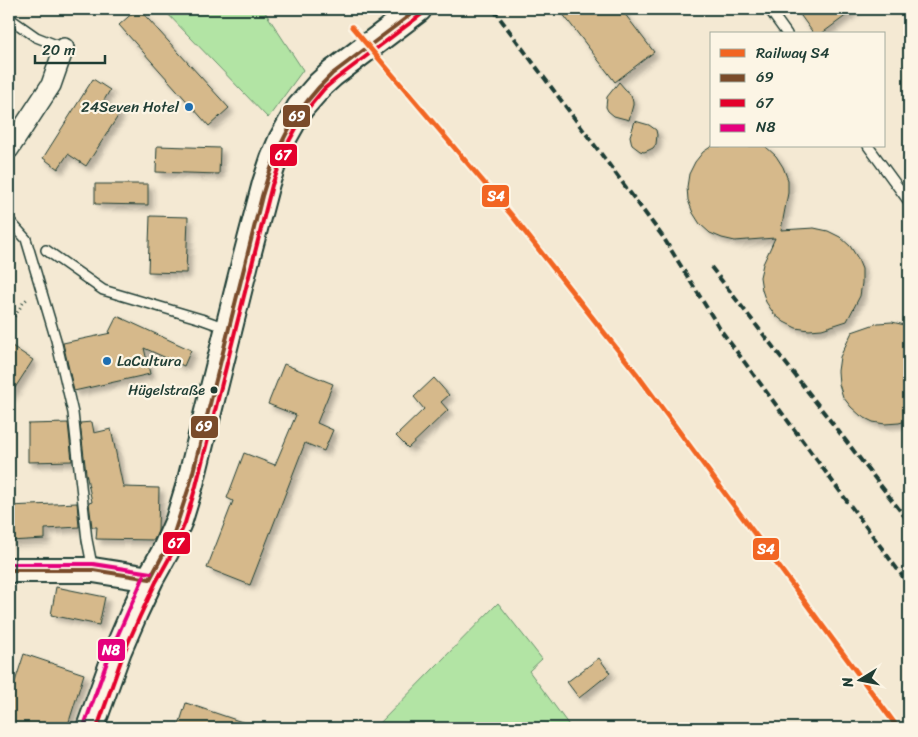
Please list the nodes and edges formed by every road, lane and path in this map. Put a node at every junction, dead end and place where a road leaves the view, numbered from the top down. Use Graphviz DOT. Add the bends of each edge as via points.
graph roads {
  1 [pos="418,9"];
  2 [pos="769,9"];
  3 [pos="9,18"];
  4 [pos="785,32"];
  5 [pos="64,48"];
  6 [pos="869,148"];
  7 [pos="9,149"];
  8 [pos="909,202"];
  9 [pos="9,220"];
  10 [pos="46,250"];
  11 [pos="40,284"];
  12 [pos="9,325"];
  13 [pos="228,329"];
  14 [pos="9,570"];
  15 [pos="93,570"];
  16 [pos="150,579"];
  17 [pos="90,728"];
  1 -- 13 [label="main road" via="332,74 300,108 282,140 266,182"];
  2 -- 4 [label="lane"];
  3 -- 5 [label="lane" via="36,37"];
  5 -- 7 [label="street" via="51,85"];
  6 -- 8 [label="lane"];
  9 -- 11 [label="lane" via="26,239"];
  10 -- 13 [label="lane" via="104,290"];
  11 -- 12 [label="path"];
  11 -- 15 [label="lane" via="72,413"];
  13 -- 16 [label="main road" via="179,520"];
  14 -- 15 [label="street"];
  15 -- 16 [label="street"];
  16 -- 17 [label="main road" via="118,650"];
}
